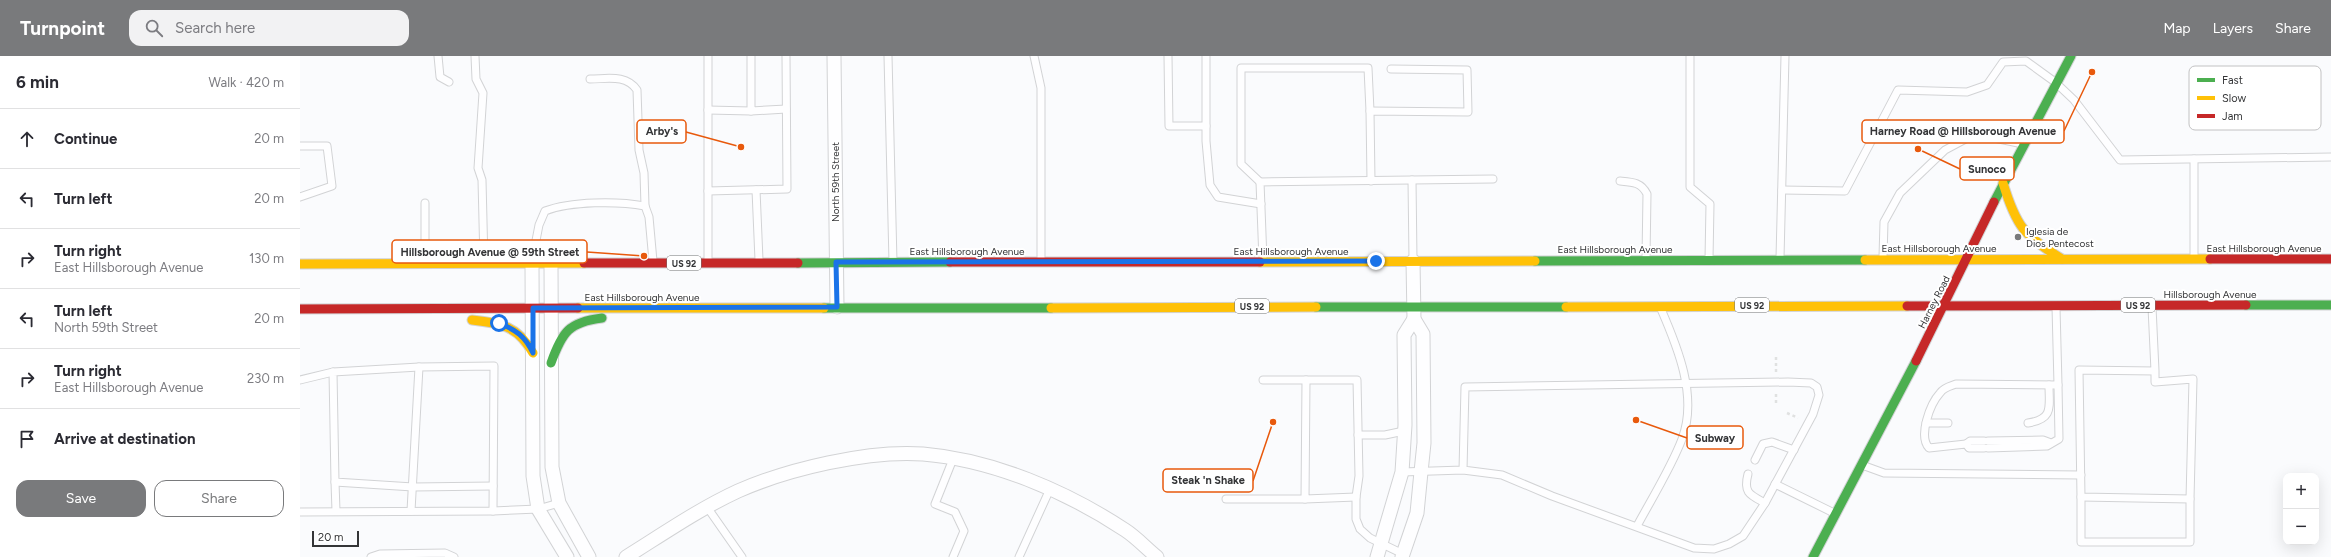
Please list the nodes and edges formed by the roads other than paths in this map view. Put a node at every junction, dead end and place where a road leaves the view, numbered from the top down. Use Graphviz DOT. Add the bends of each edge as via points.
graph roads {
  1 [pos="438,56"];
  2 [pos="475,56"];
  3 [pos="708,56"];
  4 [pos="751,56"];
  5 [pos="786,56"];
  6 [pos="834,56"];
  7 [pos="888,56"];
  8 [pos="1034,56"];
  9 [pos="1168,56"];
  10 [pos="1206,56"];
  11 [pos="1690,56"];
  12 [pos="1785,56"];
  13 [pos="2071,56"];
  14 [pos="2004,59"];
  15 [pos="1391,69"];
  16 [pos="590,79"];
  17 [pos="449,82"];
  18 [pos="2055,82"];
  19 [pos="786,109"];
  20 [pos="708,110"];
  21 [pos="751,110"];
  22 [pos="1370,110"];
  23 [pos="1206,126"];
  24 [pos="2023,144"];
  25 [pos="300,146"];
  26 [pos="2331,158"];
  27 [pos="2194,159"];
  28 [pos="1492,179"];
  29 [pos="1371,180"];
  30 [pos="1412,180"];
  31 [pos="1620,181"];
  32 [pos="1260,182"];
  33 [pos="2003,183"];
  34 [pos="756,190"];
  35 [pos="1782,190"];
  36 [pos="708,192"];
  37 [pos="300,197"];
  38 [pos="425,203"];
  39 [pos="1261,204"];
  40 [pos="646,206"];
  41 [pos="1883,259"];
  42 [pos="1968,259"];
  43 [pos="2062,259"];
  44 [pos="2194,259"];
  45 [pos="2331,259"];
  46 [pos="1646,260"];
  47 [pos="1708,260"];
  48 [pos="1780,260"];
  49 [pos="1413,261"];
  50 [pos="759,262"];
  51 [pos="836,262"];
  52 [pos="893,262"];
  53 [pos="1041,262"];
  54 [pos="1263,262"];
  55 [pos="653,263"];
  56 [pos="708,263"];
  57 [pos="300,264"];
  58 [pos="425,264"];
  59 [pos="484,264"];
  60 [pos="532,264"];
  61 [pos="551,264"];
  62 [pos="1945,305"];
  63 [pos="2056,305"];
  64 [pos="2152,305"];
  65 [pos="2331,305"];
  66 [pos="1659,306"];
  67 [pos="837,307"];
  68 [pos="533,308"];
  69 [pos="551,308"];
  70 [pos="648,308"];
  71 [pos="300,309"];
  72 [pos="411,309"];
  73 [pos="1413,312"];
  74 [pos="533,353"];
  75 [pos="551,363"];
  76 [pos="419,367"];
  77 [pos="2155,371"];
  78 [pos="333,372"];
  79 [pos="300,380"];
  80 [pos="1263,380"];
  81 [pos="1306,380"];
  82 [pos="1685,383"];
  83 [pos="2049,385"];
  84 [pos="2058,385"];
  85 [pos="1926,423"];
  86 [pos="1948,423"];
  87 [pos="2028,423"];
  88 [pos="1404,431"];
  89 [pos="1358,435"];
  90 [pos="1794,450"];
  91 [pos="953,459"];
  92 [pos="1755,460"];
  93 [pos="1862,465"];
  94 [pos="1463,470"];
  95 [pos="1402,472"];
  96 [pos="1421,472"];
  97 [pos="1748,474"];
  98 [pos="2081,475"];
  99 [pos="335,482"];
  100 [pos="1775,484"];
  101 [pos="493,486"];
  102 [pos="413,487"];
  103 [pos="1050,489"];
  104 [pos="2081,497"];
  105 [pos="1305,498"];
  106 [pos="1356,498"];
  107 [pos="1226,499"];
  108 [pos="2190,499"];
  109 [pos="559,503"];
  110 [pos="1765,503"];
  111 [pos="707,507"];
  112 [pos="538,509"];
  113 [pos="336,511"];
  114 [pos="411,511"];
  115 [pos="493,511"];
  116 [pos="300,512"];
  117 [pos="1837,514"];
  118 [pos="1637,526"];
  119 [pos="1380,551"];
  120 [pos="376,556"];
  121 [pos="1402,556"];
  122 [pos="454,557"];
  123 [pos="567,557"];
  124 [pos="589,557"];
  125 [pos="626,557"];
  126 [pos="742,557"];
  127 [pos="953,557"];
  128 [pos="1019,557"];
  129 [pos="1157,557"];
  130 [pos="1813,557"];
  1 -- 17 [label="lane" via="440,77"];
  2 -- 59 [label="lane" via="476,80 483,93 478,168 482,180"];
  3 -- 20 [label="lane"];
  4 -- 21 [label="lane"];
  5 -- 19 [label="lane"];
  6 -- 51 [label="street, North 59th Street"];
  7 -- 52 [label="lane"];
  8 -- 53 [label="lane" via="1041,88"];
  9 -- 23 [label="lane" via="1169,126"];
  10 -- 23 [label="lane"];
  11 -- 47 [label="lane" via="1690,186 1710,204"];
  12 -- 35 [label="lane"];
  13 -- 18 [label="main road, Harney Road"];
  14 -- 18 [label="lane" via="2026,61"];
  14 -- 35 [label="lane" via="1987,85 1967,92 1898,90 1845,191"];
  15 -- 22 [label="lane" via="1467,70 1468,112"];
  16 -- 40 [label="lane" via="625,79 637,90 639,150 644,173"];
  18 -- 24 [label="main road, Harney Road"];
  18 -- 27 [label="lane" via="2074,100 2120,160"];
  19 -- 21 [label="lane"];
  19 -- 34 [label="lane" via="787,189"];
  20 -- 21 [label="lane"];
  20 -- 36 [label="lane"];
  22 -- 29 [label="lane"];
  22 -- 32 [label="lane" via="1368,68 1241,68 1241,164"];
  23 -- 39 [label="lane" via="1210,185 1218,197"];
  24 -- 33 [label="main road, Harney Road"];
  24 -- 41 [label="lane" via="1975,134 1945,150 1900,193 1884,222"];
  25 -- 37 [label="lane" via="327,146 332,186"];
  26 -- 27 [label="lane"];
  27 -- 44 [label="lane"];
  28 -- 30 [label="lane"];
  29 -- 30 [label="lane"];
  29 -- 32 [label="lane"];
  30 -- 49 [label="lane"];
  31 -- 46 [label="lane" via="1637,183 1647,194"];
  32 -- 39 [label="lane"];
  33 -- 42 [label="main road, Harney Road"];
  33 -- 43 [label="main road" via="2019,226 2032,242"];
  34 -- 36 [label="lane"];
  34 -- 50 [label="lane"];
  35 -- 48 [label="lane"];
  36 -- 56 [label="lane"];
  38 -- 58 [label="lane"];
  39 -- 54 [label="lane"];
  40 -- 55 [label="lane"];
  40 -- 60 [label="lane" via="631,203 559,206 545,211 539,225"];
  41 -- 42 [label="main road, East Hillsborough Avenue / US 92"];
  41 -- 48 [label="main road, East Hillsborough Avenue / US 92"];
  42 -- 43 [label="main road, East Hillsborough Avenue / US 92"];
  42 -- 62 [label="main road, Harney Road"];
  43 -- 44 [label="main road, East Hillsborough Avenue / US 92"];
  44 -- 45 [label="main road, East Hillsborough Avenue / US 92"];
  46 -- 47 [label="main road, East Hillsborough Avenue / US 92"];
  46 -- 49 [label="main road, East Hillsborough Avenue / US 92"];
  47 -- 48 [label="main road, East Hillsborough Avenue / US 92"];
  49 -- 54 [label="main road, East Hillsborough Avenue / US 92"];
  49 -- 73 [label="street"];
  50 -- 51 [label="main road, East Hillsborough Avenue / US 92"];
  50 -- 56 [label="main road, East Hillsborough Avenue / US 92"];
  51 -- 52 [label="main road, East Hillsborough Avenue / US 92"];
  51 -- 67 [label="street, North 59th Street"];
  52 -- 53 [label="main road, East Hillsborough Avenue / US 92"];
  53 -- 54 [label="main road, East Hillsborough Avenue / US 92"];
  55 -- 56 [label="main road, East Hillsborough Avenue / US 92"];
  55 -- 61 [label="main road, East Hillsborough Avenue / US 92"];
  57 -- 58 [label="main road, East Hillsborough Avenue / US 92"];
  58 -- 59 [label="main road, East Hillsborough Avenue / US 92"];
  59 -- 60 [label="main road, East Hillsborough Avenue / US 92"];
  60 -- 61 [label="main road, East Hillsborough Avenue / US 92"];
  60 -- 68 [label="street"];
  61 -- 69 [label="street"];
  62 -- 63 [label="main road, Hillsborough Avenue / US 92"];
  62 -- 66 [label="main road, East Hillsborough Avenue / US 92"];
  62 -- 93 [label="main road, Harney Road"];
  63 -- 64 [label="main road, Hillsborough Avenue / US 92"];
  63 -- 84 [label="lane"];
  64 -- 65 [label="main road, Hillsborough Avenue / US 92"];
  64 -- 77 [label="lane"];
  66 -- 73 [label="main road, East Hillsborough Avenue / US 92"];
  66 -- 82 [label="lane" via="1675,340"];
  67 -- 70 [label="main road, East Hillsborough Avenue / US 92"];
  67 -- 73 [label="main road, East Hillsborough Avenue / US 92"];
  68 -- 69 [label="main road, East Hillsborough Avenue / US 92"];
  68 -- 72 [label="main road, East Hillsborough Avenue / US 92"];
  68 -- 74 [label="street"];
  69 -- 70 [label="main road, East Hillsborough Avenue / US 92"];
  69 -- 75 [label="street"];
  70 -- 75 [label="main road" via="625,316 575,323 566,330 558,343"];
  71 -- 72 [label="main road, East Hillsborough Avenue / US 92"];
  72 -- 74 [label="main road" via="499,323 516,330 528,342"];
  73 -- 88 [label="street" via="1404,334"];
  73 -- 96 [label="street" via="1423,334 1424,443"];
  74 -- 112 [label="street" via="533,476"];
  75 -- 109 [label="street" via="552,467"];
  76 -- 78 [label="lane"];
  76 -- 101 [label="lane" via="494,366"];
  76 -- 102 [label="lane"];
  77 -- 98 [label="lane" via="2079,370"];
  77 -- 108 [label="lane" via="2155,382 2193,379"];
  78 -- 79 [label="lane"];
  78 -- 99 [label="lane"];
  80 -- 81 [label="lane"];
  81 -- 89 [label="lane" via="1357,380"];
  81 -- 105 [label="lane"];
  82 -- 90 [label="lane" via="1811,383 1817,387 1819,395 1813,414"];
  82 -- 94 [label="lane" via="1465,386"];
  82 -- 118 [label="lane" via="1688,401 1683,439"];
  83 -- 84 [label="lane"];
  83 -- 85 [label="lane" via="1956,384 1940,392"];
  83 -- 87 [label="lane" via="2047,416 2042,421"];
  84 -- 85 [label="lane" via="2061,432 2059,439 2047,446 1986,444 1969,448 1966,444 1929,448 1924,443"];
  85 -- 86 [label="lane"];
  88 -- 89 [label="lane" via="1384,435"];
  88 -- 95 [label="street"];
  89 -- 106 [label="lane" via="1359,476"];
  90 -- 92 [label="lane" via="1772,442 1763,444"];
  90 -- 100 [label="lane"];
  91 -- 103 [label="street" via="994,468"];
  91 -- 111 [label="street" via="922,454 900,455 822,465 782,475 739,491"];
  91 -- 127 [label="lane" via="935,504 955,512 964,531"];
  93 -- 98 [label="lane" via="1884,473 1896,474"];
  93 -- 117 [label="main road, Harney Road"];
  94 -- 96 [label="lane"];
  94 -- 118 [label="lane" via="1502,475"];
  95 -- 96 [label="lane"];
  95 -- 119 [label="street"];
  96 -- 121 [label="street" via="1416,513"];
  97 -- 110 [label="lane" via="1745,485 1749,494"];
  98 -- 104 [label="lane"];
  99 -- 102 [label="lane"];
  99 -- 113 [label="lane"];
  100 -- 110 [label="lane"];
  100 -- 117 [label="lane"];
  101 -- 102 [label="lane"];
  101 -- 115 [label="lane"];
  102 -- 114 [label="lane"];
  103 -- 128 [label="lane"];
  103 -- 129 [label="street" via="1084,505 1126,530"];
  104 -- 108 [label="lane"];
  104 -- 108 [label="lane" via="2081,542 2190,542"];
  105 -- 106 [label="lane"];
  105 -- 107 [label="lane"];
  106 -- 119 [label="lane" via="1356,519 1360,529"];
  109 -- 112 [label="lane"];
  109 -- 124 [label="street"];
  110 -- 118 [label="lane" via="1743,536 1714,549 1694,548"];
  111 -- 125 [label="street"];
  111 -- 126 [label="lane"];
  112 -- 115 [label="lane"];
  112 -- 123 [label="street"];
  113 -- 114 [label="lane"];
  113 -- 116 [label="lane"];
  114 -- 115 [label="lane"];
  117 -- 130 [label="main road, Harney Road"];
  119 -- 121 [label="lane"];
  120 -- 122 [label="lane" via="446,553"];
}
